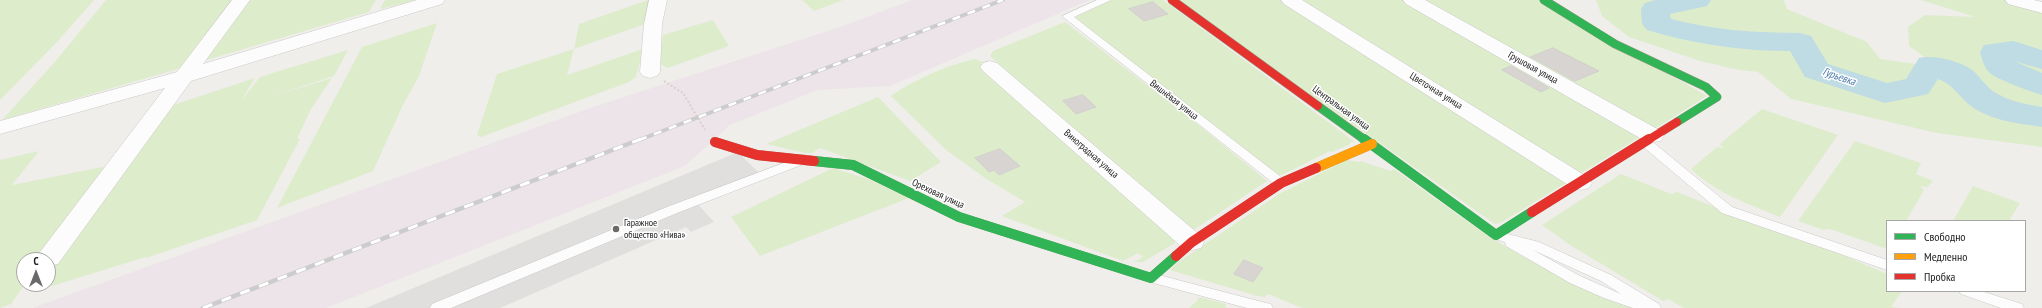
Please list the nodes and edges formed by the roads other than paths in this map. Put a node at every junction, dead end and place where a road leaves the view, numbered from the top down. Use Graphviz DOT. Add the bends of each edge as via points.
graph roads {
  1 [pos="241,0"];
  2 [pos="380,0"];
  3 [pos="436,0"];
  4 [pos="1106,0"];
  5 [pos="1172,0"];
  6 [pos="1290,0"];
  7 [pos="1412,0"];
  8 [pos="1544,0"];
  9 [pos="2014,0"];
  10 [pos="662,1"];
  11 [pos="2042,8"];
  12 [pos="369,21"];
  13 [pos="990,67"];
  14 [pos="650,72"];
  15 [pos="186,76"];
  16 [pos="0,128"];
  17 [pos="1649,139"];
  18 [pos="715,142"];
  19 [pos="1372,144"];
  20 [pos="806,159"];
  21 [pos="1281,183"];
  22 [pos="1581,183"];
  23 [pos="1496,235"];
  24 [pos="1192,242"];
  25 [pos="54,252"];
  26 [pos="1886,265"];
  27 [pos="1151,278"];
  28 [pos="1969,292"];
  29 [pos="437,308"];
  30 [pos="1266,308"];
  31 [pos="1654,308"];
  32 [pos="2017,308"];
  1 -- 15 [label="street"];
  2 -- 12 [label="street"];
  3 -- 12 [label="street"];
  4 -- 21 [label="lane, Вишнёвая улица" via="1067,16"];
  5 -- 19 [label="street, Центральная улица"];
  6 -- 22 [label="street, Цветочная улица"];
  7 -- 17 [label="street, Грушовая улица"];
  8 -- 17 [label="street" via="1615,44 1706,87 1717,97"];
  9 -- 11 [label="street"];
  10 -- 14 [label="street" via="653,24"];
  12 -- 15 [label="street"];
  13 -- 24 [label="street, Виноградная улица"];
  15 -- 16 [label="street"];
  15 -- 25 [label="street"];
  17 -- 22 [label="street"];
  17 -- 26 [label="lane" via="1727,210"];
  18 -- 20 [label="street, Ореховая улица" via="757,155"];
  19 -- 21 [label="street"];
  19 -- 23 [label="street, Центральная улица"];
  20 -- 27 [label="street, Ореховая улица" via="853,166 959,217"];
  20 -- 29 [label="lane" via="672,210"];
  21 -- 24 [label="street"];
  22 -- 23 [label="street"];
  23 -- 31 [label="lane" via="1577,280 1630,302"];
  24 -- 27 [label="street"];
  27 -- 30 [label="lane"];
  28 -- 32 [label="lane"];
}
